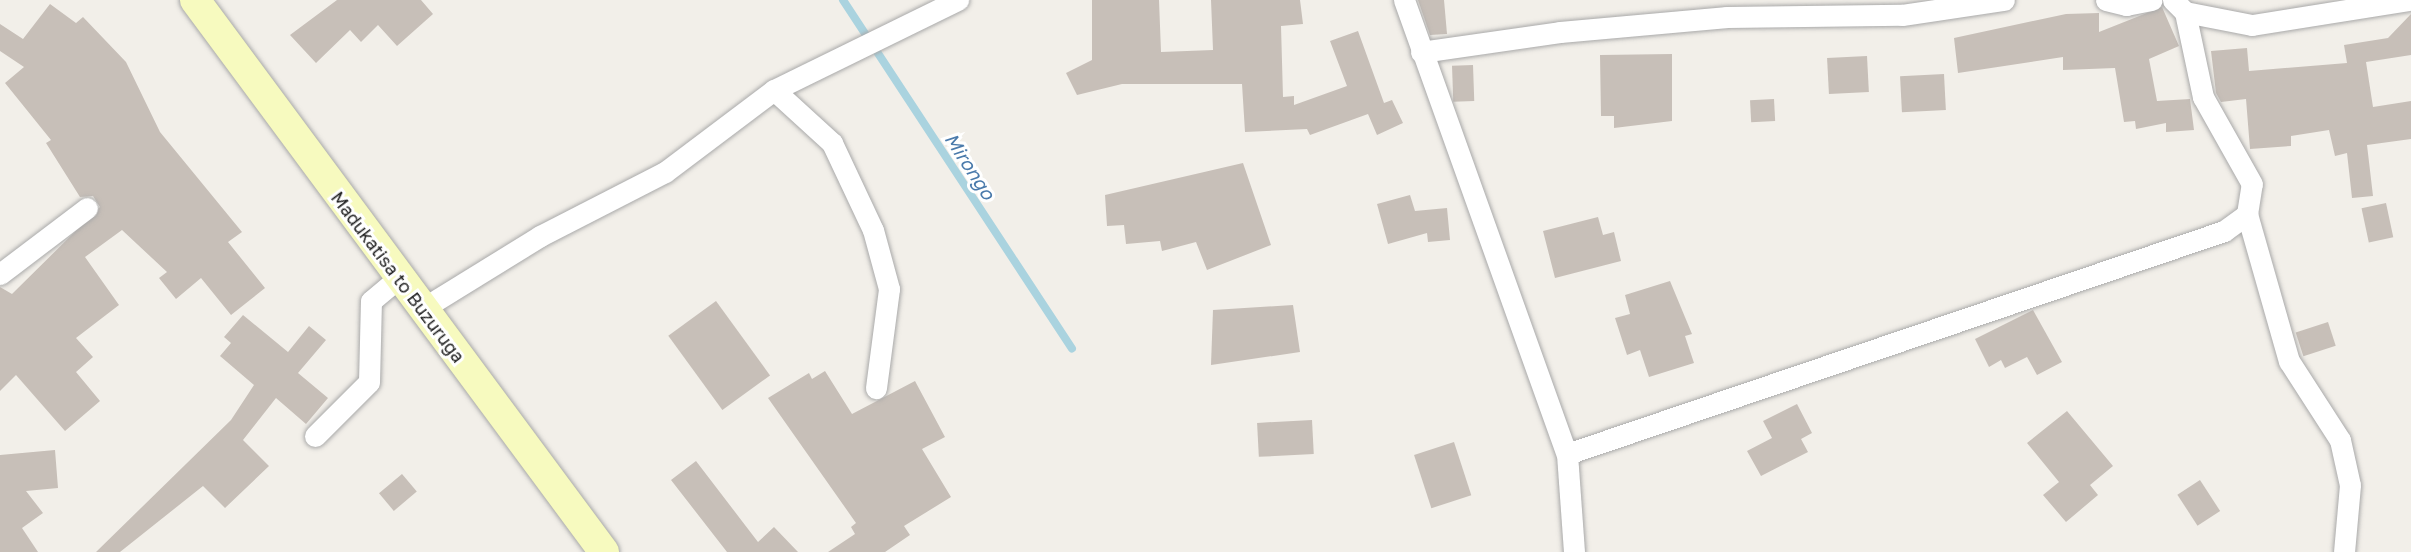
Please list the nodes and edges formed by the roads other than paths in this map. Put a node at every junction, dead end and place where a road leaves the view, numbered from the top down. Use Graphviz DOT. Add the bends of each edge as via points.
graph roads {
  1 [pos="195,0"];
  2 [pos="958,0"];
  3 [pos="1404,0"];
  4 [pos="2004,0"];
  5 [pos="2106,0"];
  6 [pos="2152,0"];
  7 [pos="2408,0"];
  8 [pos="2179,6"];
  9 [pos="1421,52"];
  10 [pos="774,90"];
  11 [pos="87,208"];
  12 [pos="2247,214"];
  13 [pos="0,274"];
  14 [pos="398,278"];
  15 [pos="422,309"];
  16 [pos="876,388"];
  17 [pos="315,436"];
  18 [pos="1567,454"];
  19 [pos="604,552"];
  20 [pos="1574,552"];
  21 [pos="2344,552"];
  1 -- 14 [label="main road, Madukatisa to Buzuruga"];
  2 -- 10 [label="street"];
  3 -- 9 [label="street"];
  4 -- 9 [label="street" via="1902,15 1727,17 1560,32"];
  5 -- 6 [label="street" via="2126,5"];
  7 -- 8 [label="street" via="2252,25"];
  8 -- 12 [label="street" via="2203,97 2252,184"];
  9 -- 18 [label="street"];
  10 -- 15 [label="street" via="665,172 540,236"];
  10 -- 16 [label="street" via="832,144 873,230 889,289"];
  11 -- 13 [label="street"];
  12 -- 18 [label="street" via="2224,231"];
  12 -- 21 [label="street" via="2289,361 2340,440 2350,485"];
  14 -- 15 [label="main road, Madukatisa to Buzuruga"];
  14 -- 17 [label="street" via="371,300 369,382"];
  15 -- 19 [label="main road, Madukatisa to Buzuruga"];
  18 -- 20 [label="street"];
}
